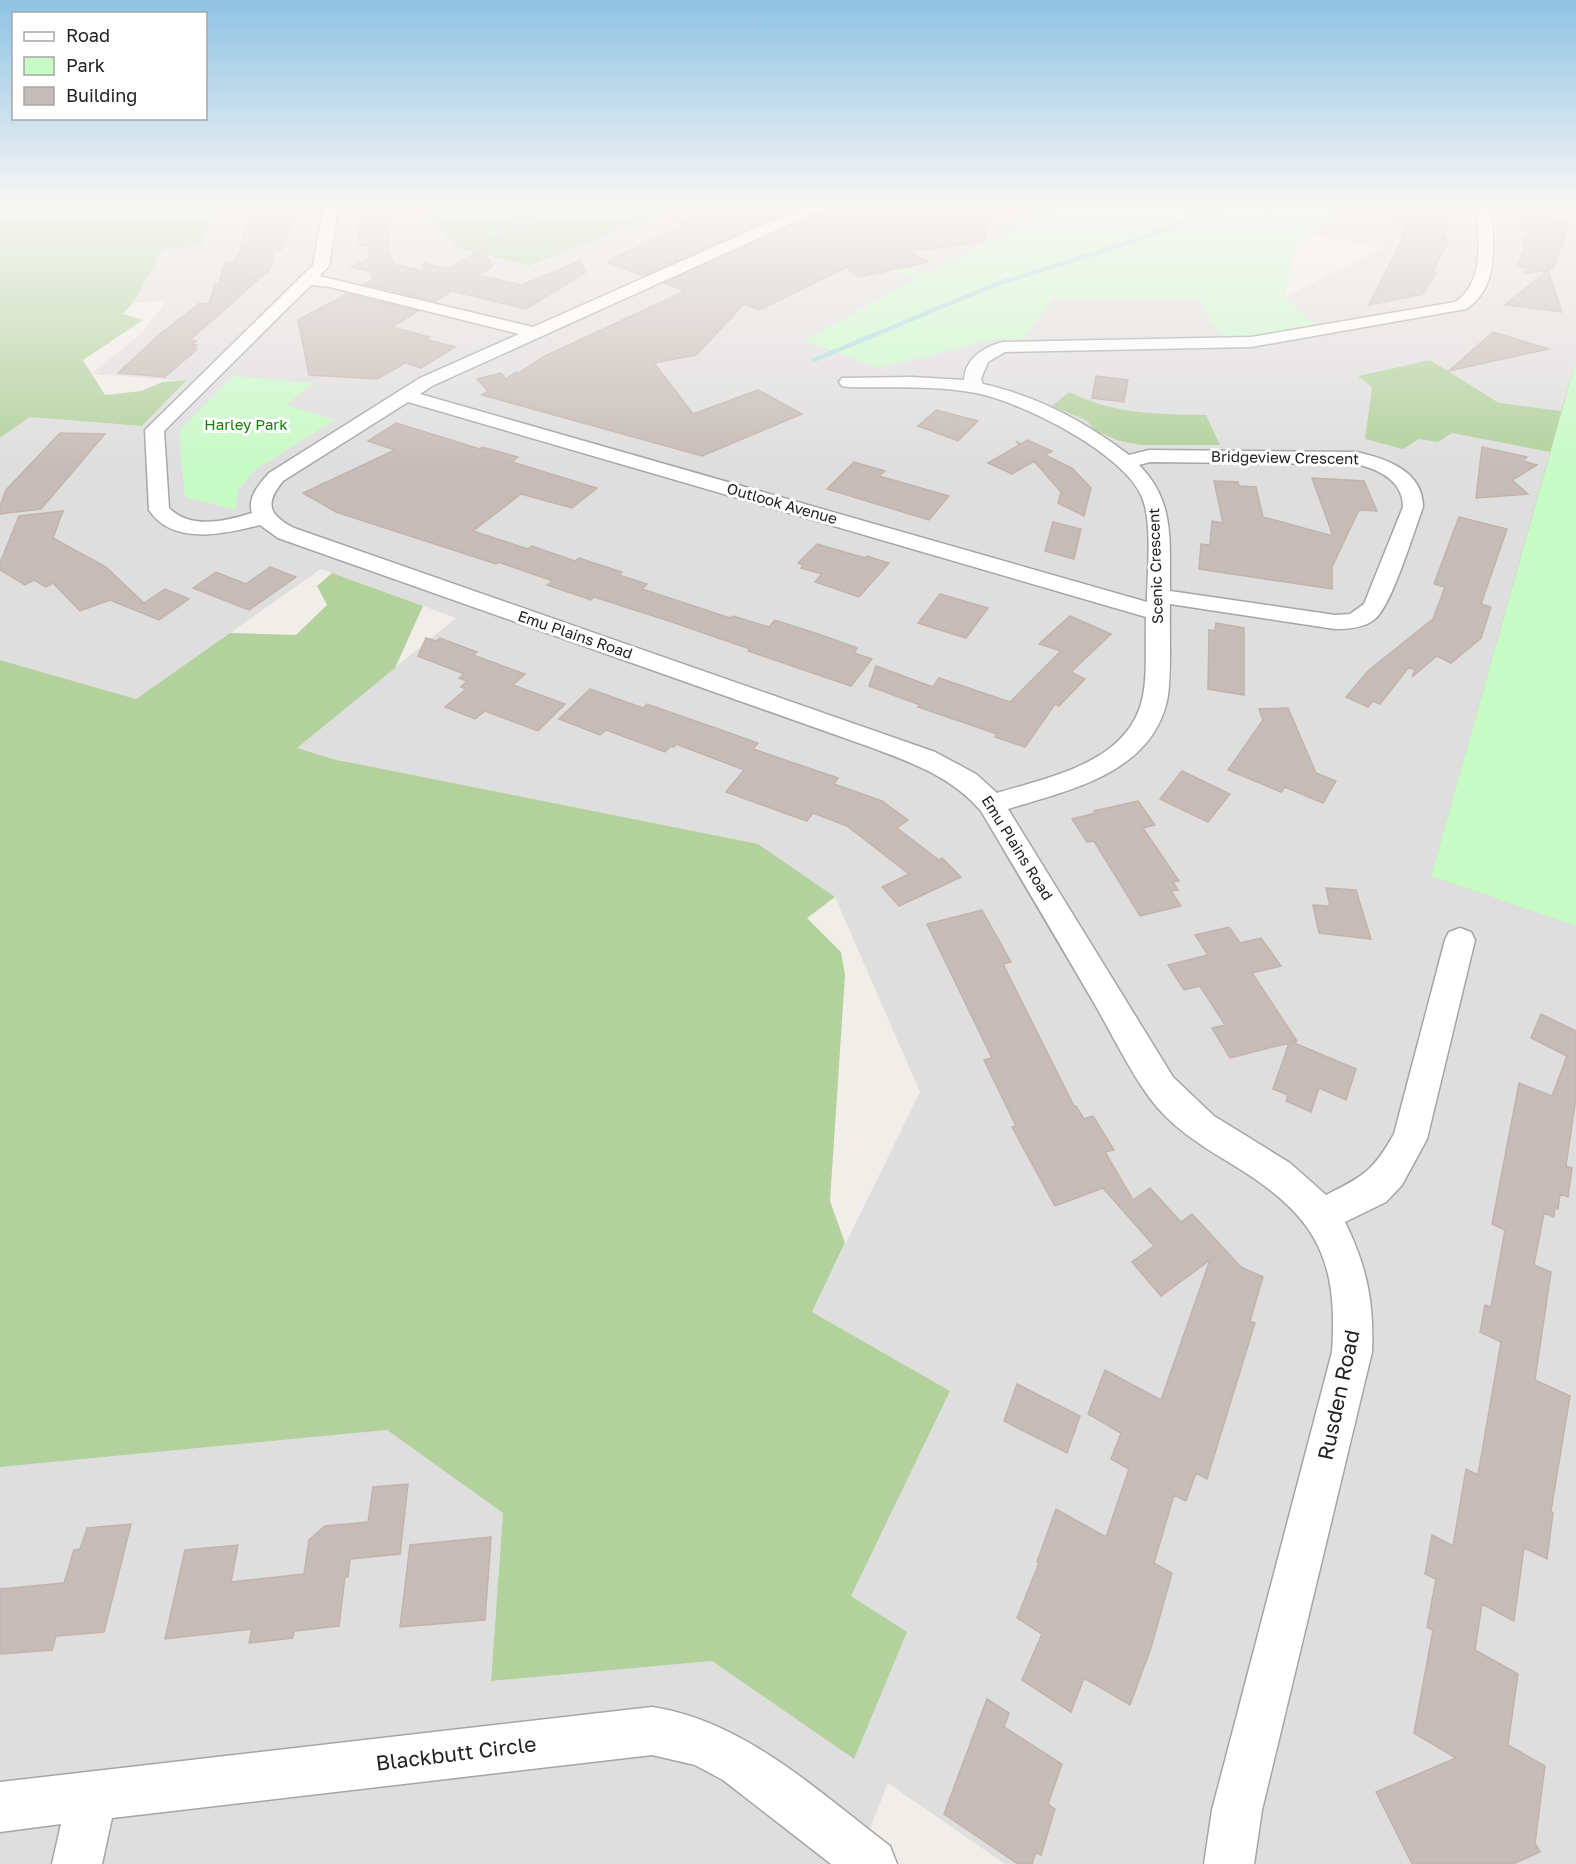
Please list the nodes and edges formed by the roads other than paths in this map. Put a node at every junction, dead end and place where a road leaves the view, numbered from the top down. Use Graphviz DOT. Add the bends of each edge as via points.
graph roads {
  1 [pos="295,292"];
  2 [pos="370,292"];
  3 [pos="627,292"];
  4 [pos="1475,292"];
  5 [pos="536,333"];
  6 [pos="848,382"];
  7 [pos="976,387"];
  8 [pos="405,395"];
  9 [pos="1127,462"];
  10 [pos="263,518"];
  11 [pos="1159,605"];
  12 [pos="991,804"];
  13 [pos="1460,940"];
  14 [pos="1320,1216"];
  15 [pos="92,1797"];
  16 [pos="0,1806"];
  17 [pos="77,1864"];
  18 [pos="872,1864"];
  19 [pos="1229,1864"];
  1 -- 10 [label="street" via="154,435 159,510 165,518 214,528"];
  2 -- 5 [label="street"];
  3 -- 5 [label="street"];
  4 -- 7 [label="street" via="1461,306 1251,342 1003,347 978,362 972,379"];
  5 -- 8 [label="street"];
  6 -- 7 [label="street, Scenic Crescent"];
  7 -- 9 [label="street, Scenic Crescent" via="1032,406 1101,443"];
  8 -- 10 [label="street" via="276,477 262,498"];
  8 -- 11 [label="street, Outlook Avenue"];
  9 -- 11 [label="street, Scenic Crescent" via="1153,498"];
  9 -- 11 [label="street, Bridgeview Crescent" via="1149,456 1357,458 1389,469 1408,485 1413,496 1413,507 1375,604 1360,619 1335,622"];
  10 -- 12 [label="street, Emu Plains Road" via="286,534 939,764 970,781"];
  11 -- 12 [label="street, Scenic Crescent" via="1153,711 1134,742 1101,767"];
  12 -- 14 [label="street, Emu Plains Road" via="1161,1087 1191,1120 1294,1185"];
  13 -- 14 [label="street" via="1410,1139 1390,1174 1373,1190"];
  14 -- 19 [label="street, Rusden Road" via="1344,1256 1351,1280 1352,1352 1237,1810"];
  15 -- 16 [label="street, Blackbutt Circle"];
  15 -- 17 [label="street"];
  15 -- 18 [label="street, Blackbutt Circle" via="652,1731 678,1734 740,1763"];
}
